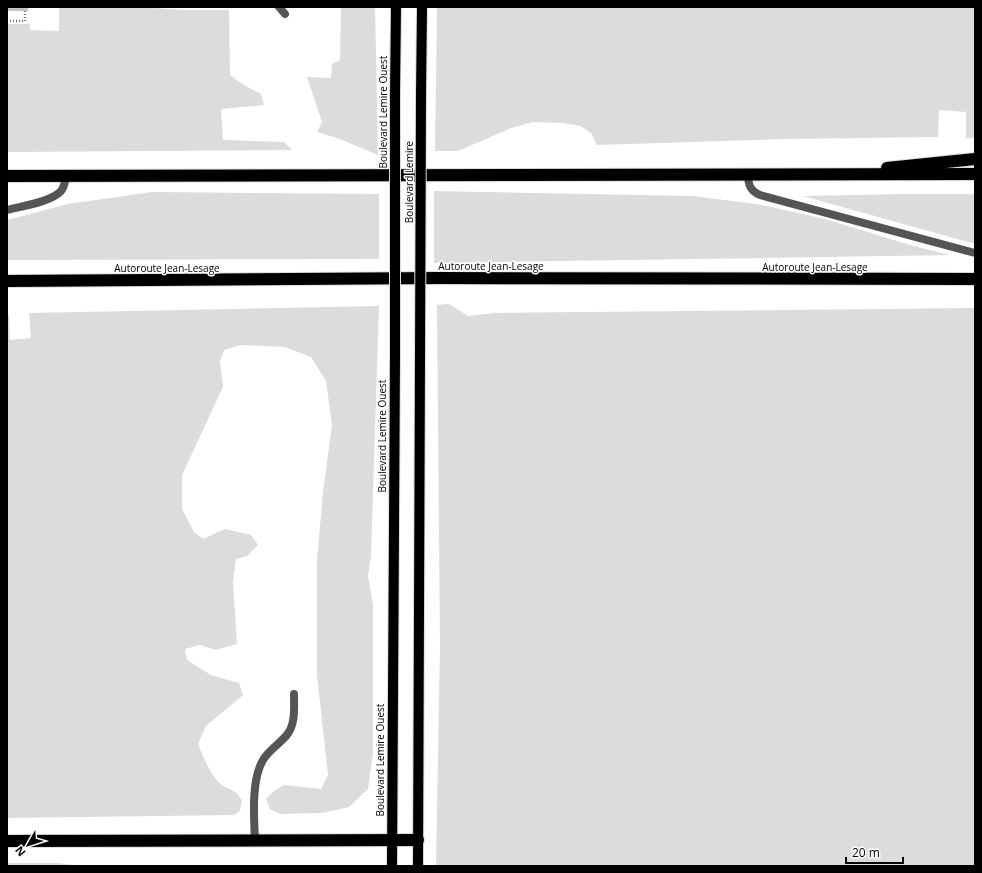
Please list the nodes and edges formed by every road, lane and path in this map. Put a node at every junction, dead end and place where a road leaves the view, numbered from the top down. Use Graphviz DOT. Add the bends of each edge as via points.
graph roads {
  1 [pos="279,7"];
  2 [pos="396,7"];
  3 [pos="422,7"];
  4 [pos="25,11"];
  5 [pos="285,14"];
  6 [pos="7,21"];
  7 [pos="975,159"];
  8 [pos="748,174"];
  9 [pos="818,174"];
  10 [pos="975,174"];
  11 [pos="7,176"];
  12 [pos="66,176"];
  13 [pos="7,210"];
  14 [pos="975,253"];
  15 [pos="975,280"];
  16 [pos="7,281"];
  17 [pos="294,694"];
  18 [pos="255,840"];
  19 [pos="392,840"];
  20 [pos="418,840"];
  21 [pos="7,841"];
  22 [pos="392,866"];
  23 [pos="418,866"];
  1 -- 5 [label="lane"];
  2 -- 19 [label="main road, Boulevard Lemire Ouest, bridge"];
  3 -- 20 [label="main road, Boulevard Lemire, bridge"];
  4 -- 6 [label="path" via="25,21"];
  7 -- 9 [label="highway"];
  8 -- 9 [label="highway"];
  8 -- 12 [label="highway"];
  8 -- 14 [label="lane" via="749,185 760,195"];
  9 -- 10 [label="highway"];
  11 -- 12 [label="highway"];
  12 -- 13 [label="lane" via="62,190 56,195"];
  15 -- 16 [label="highway, Autoroute Jean-Lesage" via="473,278"];
  17 -- 18 [label="lane" via="292,727 262,760 256,778"];
  18 -- 19 [label="highway"];
  18 -- 21 [label="highway"];
  19 -- 20 [label="highway"];
  19 -- 22 [label="main road, Boulevard Lemire Ouest"];
  20 -- 23 [label="main road"];
}
